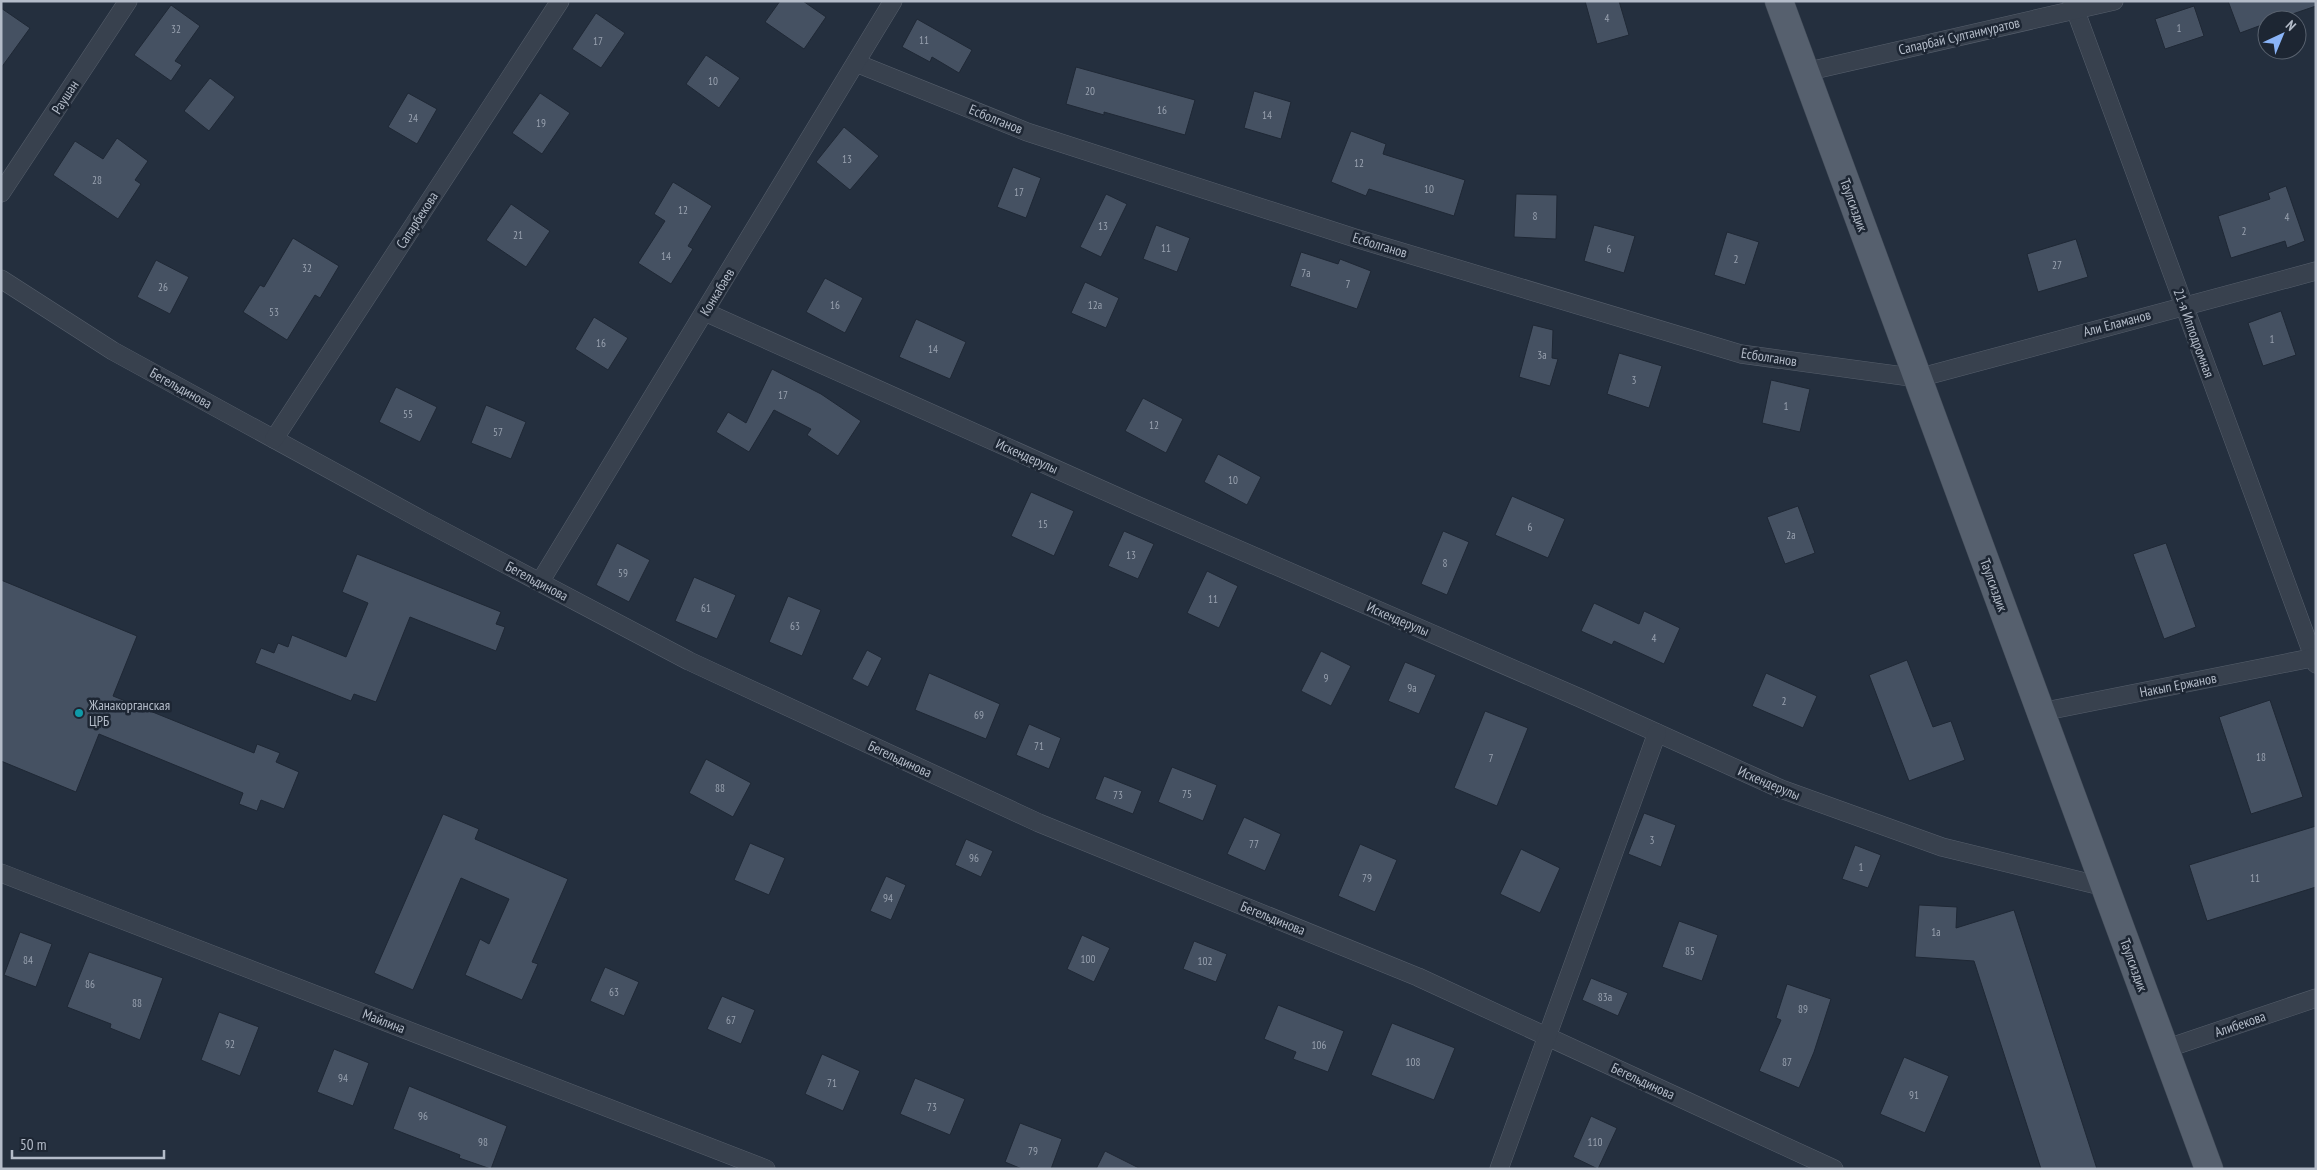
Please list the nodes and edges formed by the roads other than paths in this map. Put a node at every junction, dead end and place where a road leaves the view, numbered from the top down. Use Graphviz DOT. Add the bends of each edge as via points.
graph roads {
  1 [pos="128,1"];
  2 [pos="560,1"];
  3 [pos="893,1"];
  4 [pos="1779,1"];
  5 [pos="2114,1"];
  6 [pos="2074,6"];
  7 [pos="856,64"];
  8 [pos="1805,72"];
  9 [pos="1,193"];
  10 [pos="2316,271"];
  11 [pos="1,279"];
  12 [pos="2183,305"];
  13 [pos="705,312"];
  14 [pos="1918,378"];
  15 [pos="274,439"];
  16 [pos="540,582"];
  17 [pos="2315,659"];
  18 [pos="2041,712"];
  19 [pos="1658,733"];
  20 [pos="1,873"];
  21 [pos="2106,888"];
  22 [pos="2316,998"];
  23 [pos="1546,1036"];
  24 [pos="2165,1049"];
  25 [pos="766,1169"];
  26 [pos="1499,1169"];
  27 [pos="1834,1169"];
  28 [pos="2209,1169"];
  1 -- 9 [label="street, Раушан"];
  2 -- 15 [label="street, Сапарбекова"];
  3 -- 7 [label="street, Конкабаев"];
  4 -- 8 [label="main road, Таулсиздик"];
  5 -- 6 [label="street, Сапарбай Султанмуратов"];
  6 -- 8 [label="street, Сапарбай Султанмуратов"];
  6 -- 12 [label="street, 21-я Ипподромная"];
  7 -- 13 [label="street, Конкабаев"];
  7 -- 14 [label="street, Есболганов" via="1036,135 1355,238 1732,351"];
  8 -- 14 [label="main road, Таулсиздик"];
  10 -- 12 [label="street, Али Еламанов"];
  11 -- 15 [label="street, Бегельдинова" via="113,351"];
  12 -- 14 [label="street, Али Еламанов"];
  12 -- 17 [label="street, 21-я Ипподромная"];
  13 -- 16 [label="street, Конкабаев"];
  13 -- 19 [label="street, Искендерулы" via="1136,506"];
  14 -- 18 [label="main road, Таулсиздик"];
  15 -- 16 [label="street, Бегельдинова"];
  16 -- 23 [label="street, Бегельдинова" via="689,661 1039,823 1418,977"];
  17 -- 18 [label="street, Накып Ержанов"];
  18 -- 21 [label="main road, Таулсиздик"];
  19 -- 21 [label="street, Искендерулы" via="1781,789 1942,847"];
  19 -- 23 [label="street"];
  20 -- 25 [label="street, Майлина"];
  21 -- 24 [label="main road, Таулсиздик"];
  22 -- 24 [label="street, Алибекова"];
  23 -- 26 [label="street"];
  23 -- 27 [label="street, Бегельдинова"];
  24 -- 28 [label="main road, Таулсиздик"];
}
